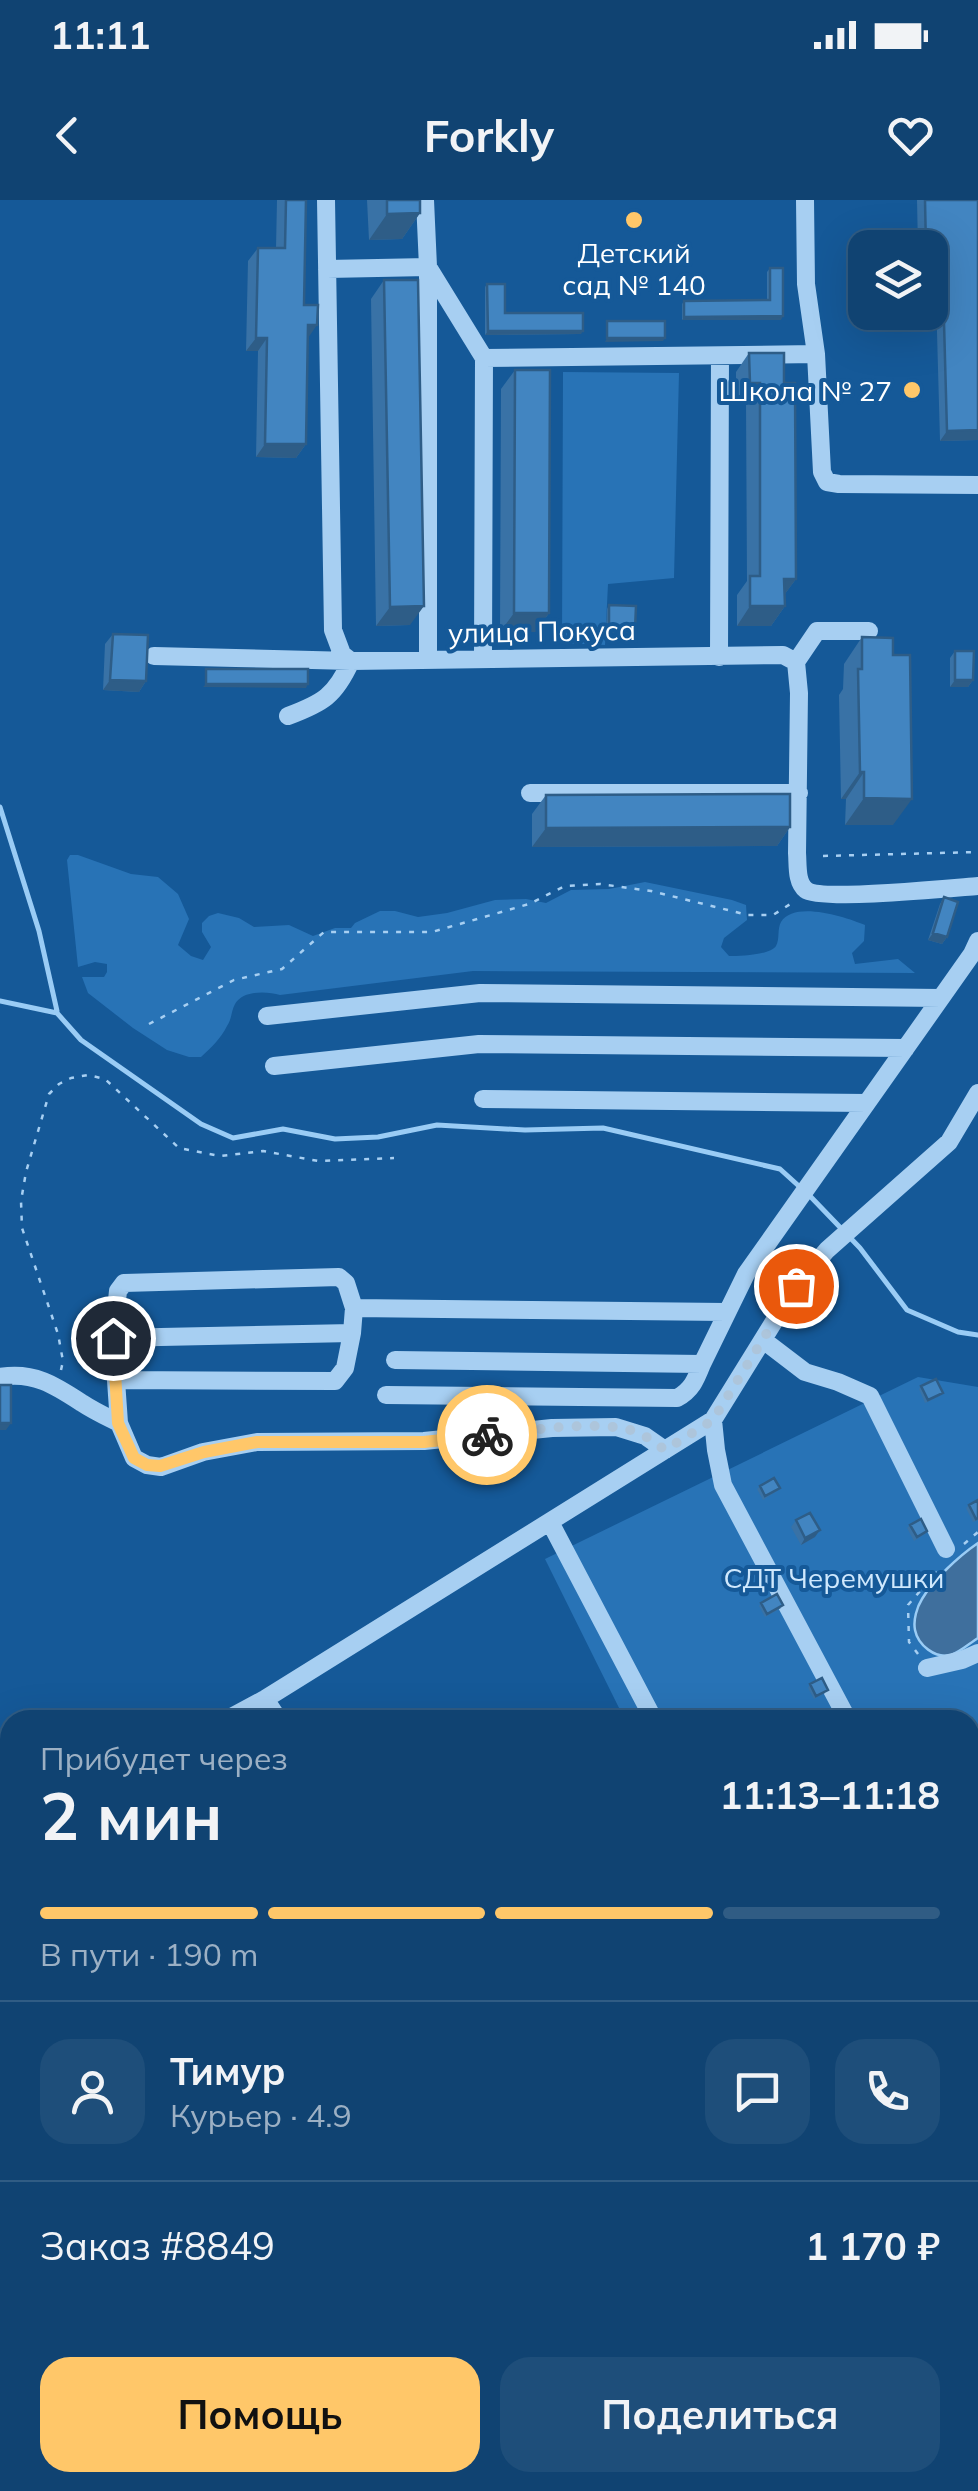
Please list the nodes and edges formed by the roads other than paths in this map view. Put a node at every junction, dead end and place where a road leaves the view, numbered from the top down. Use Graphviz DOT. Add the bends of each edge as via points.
graph roads {
  1 [pos="326,200"];
  2 [pos="425,200"];
  3 [pos="805,200"];
  4 [pos="428,267"];
  5 [pos="327,269"];
  6 [pos="816,354"];
  7 [pos="720,356"];
  8 [pos="484,358"];
  9 [pos="978,485"];
  10 [pos="869,631"];
  11 [pos="154,656"];
  12 [pos="719,657"];
  13 [pos="483,659"];
  14 [pos="428,660"];
  15 [pos="350,661"];
  16 [pos="796,662"];
  17 [pos="288,716"];
  18 [pos="530,793"];
  19 [pos="799,793"];
  20 [pos="978,886"];
  21 [pos="978,942"];
  22 [pos="941,998"];
  23 [pos="267,1016"];
  24 [pos="906,1048"];
  25 [pos="274,1066"];
  26 [pos="978,1093"];
  27 [pos="483,1099"];
  28 [pos="866,1103"];
  29 [pos="354,1308"];
  30 [pos="726,1312"];
  31 [pos="352,1332"];
  32 [pos="113,1338"];
  33 [pos="762,1340"];
  34 [pos="394,1360"];
  35 [pos="702,1364"];
  36 [pos="0,1377"];
  37 [pos="116,1380"];
  38 [pos="386,1395"];
  39 [pos="713,1420"];
  40 [pos="118,1423"];
  41 [pos="665,1450"];
  42 [pos="550,1522"];
  43 [pos="949,1552"];
  44 [pos="978,1653"];
  45 [pos="927,1668"];
  46 [pos="266,1698"];
  47 [pos="244,1710"];
  48 [pos="273,1710"];
  49 [pos="649,1710"];
  50 [pos="843,1710"];
  1 -- 5 [label="street"];
  2 -- 4 [label="street"];
  3 -- 6 [label="street"];
  4 -- 5 [label="street"];
  4 -- 8 [label="street"];
  4 -- 14 [label="street"];
  5 -- 15 [label="street" via="334,630"];
  6 -- 7 [label="street"];
  6 -- 9 [label="street" via="822,472 828,482"];
  7 -- 8 [label="street"];
  7 -- 12 [label="street"];
  8 -- 13 [label="street"];
  10 -- 16 [label="street" via="817,631"];
  11 -- 15 [label="street, улица Покуса"];
  12 -- 13 [label="street, улица Покуса"];
  12 -- 16 [label="street, улица Покуса" via="782,655"];
  13 -- 14 [label="street, улица Покуса"];
  14 -- 15 [label="street, улица Покуса"];
  15 -- 17 [label="street" via="331,696"];
  16 -- 19 [label="street"];
  18 -- 19 [label="street"];
  19 -- 20 [label="street" via="804,889 849,894"];
  21 -- 22 [label="street"];
  22 -- 23 [label="street" via="480,993"];
  22 -- 24 [label="street"];
  24 -- 25 [label="street" via="479,1044"];
  24 -- 28 [label="street"];
  26 -- 33 [label="street" via="948,1142 796,1286"];
  27 -- 28 [label="street"];
  28 -- 30 [label="street"];
  29 -- 30 [label="street"];
  29 -- 31 [label="street"];
  29 -- 32 [label="street" via="339,1278 124,1283"];
  30 -- 35 [label="street"];
  31 -- 32 [label="street"];
  31 -- 37 [label="street" via="334,1381"];
  32 -- 37 [label="street"];
  33 -- 39 [label="street"];
  33 -- 43 [label="street" via="804,1372 870,1396"];
  34 -- 35 [label="street"];
  35 -- 38 [label="street" via="693,1386 677,1398"];
  36 -- 40 [label="street" via="37,1377"];
  37 -- 40 [label="street"];
  39 -- 41 [label="street"];
  39 -- 50 [label="street" via="723,1485"];
  40 -- 41 [label="street" via="134,1458 160,1466 257,1442 424,1442 552,1428 616,1427"];
  41 -- 42 [label="street"];
  42 -- 46 [label="street"];
  42 -- 49 [label="street"];
  44 -- 45 [label="street"];
  46 -- 47 [label="street"];
  46 -- 48 [label="street"];
}
